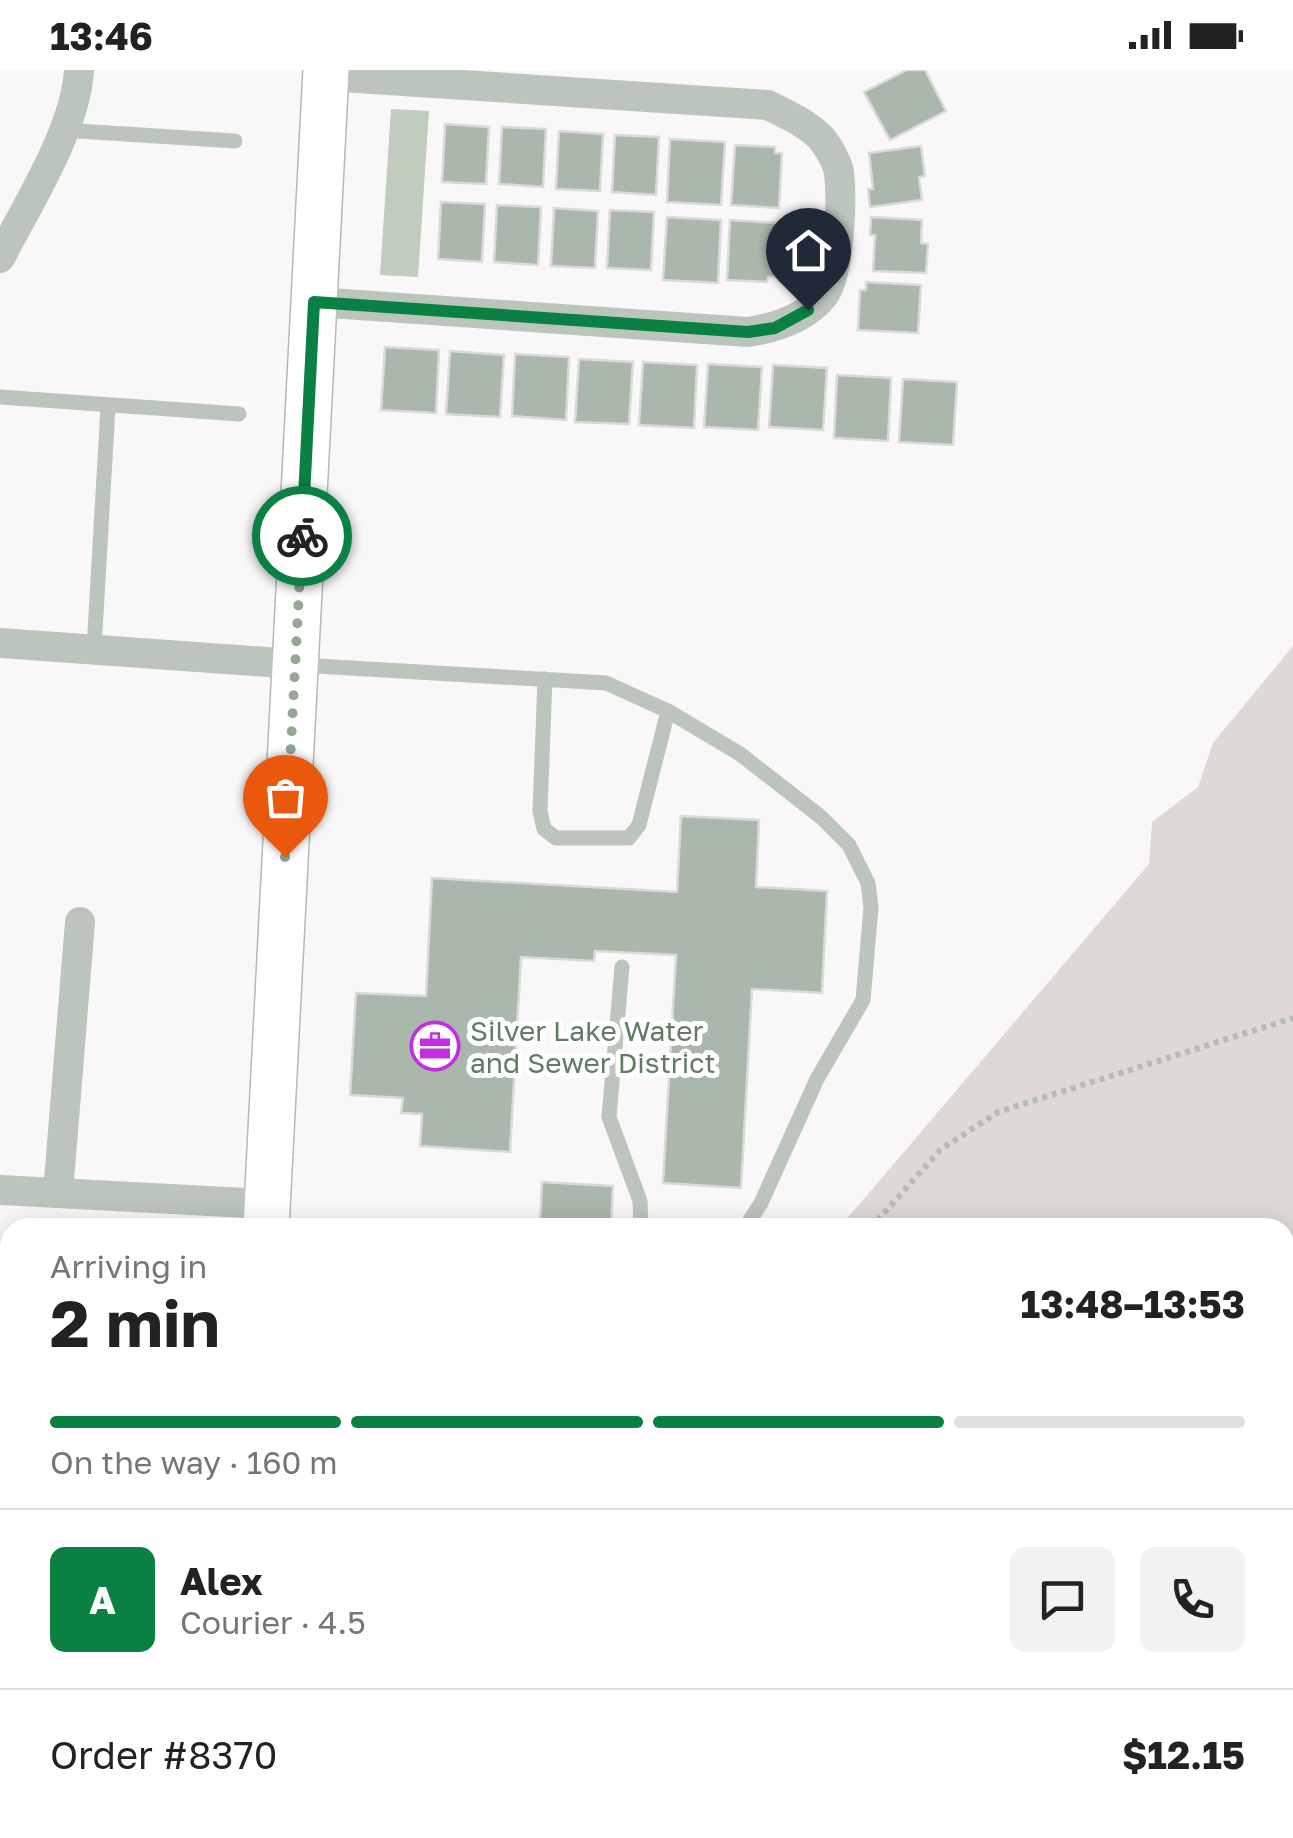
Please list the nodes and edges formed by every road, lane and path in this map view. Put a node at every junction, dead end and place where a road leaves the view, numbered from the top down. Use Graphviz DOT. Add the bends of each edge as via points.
graph roads {
  1 [pos="79,70"];
  2 [pos="326,73"];
  3 [pos="62,130"];
  4 [pos="235,140"];
  5 [pos="0,258"];
  6 [pos="314,302"];
  7 [pos="0,398"];
  8 [pos="108,406"];
  9 [pos="240,414"];
  10 [pos="0,643"];
  11 [pos="94,649"];
  12 [pos="295,664"];
  13 [pos="546,679"];
  14 [pos="668,711"];
  15 [pos="80,922"];
  16 [pos="622,967"];
  17 [pos="1293,1018"];
  18 [pos="0,1190"];
  19 [pos="58,1193"];
  20 [pos="267,1216"];
  21 [pos="641,1218"];
  22 [pos="751,1218"];
  23 [pos="880,1218"];
  1 -- 3 [label="street" via="78,92"];
  2 -- 6 [label="street"];
  2 -- 6 [label="street" via="768,106 821,138 838,168 835,266 826,294 808,310 775,328 748,332"];
  3 -- 4 [label="lane"];
  3 -- 5 [label="street"];
  6 -- 12 [label="street"];
  7 -- 8 [label="lane"];
  8 -- 9 [label="lane"];
  8 -- 11 [label="lane"];
  10 -- 11 [label="street"];
  11 -- 12 [label="street"];
  12 -- 13 [label="lane"];
  12 -- 20 [label="street"];
  13 -- 14 [label="lane" via="606,683"];
  13 -- 14 [label="lane" via="540,810 544,829 556,838 629,838"];
  14 -- 22 [label="lane" via="740,754 822,817 849,845 868,884 863,1000"];
  15 -- 19 [label="street"];
  16 -- 21 [label="lane" via="609,1117"];
  17 -- 23 [label="path" via="998,1112 940,1150"];
  18 -- 19 [label="street"];
  19 -- 20 [label="street"];
}
